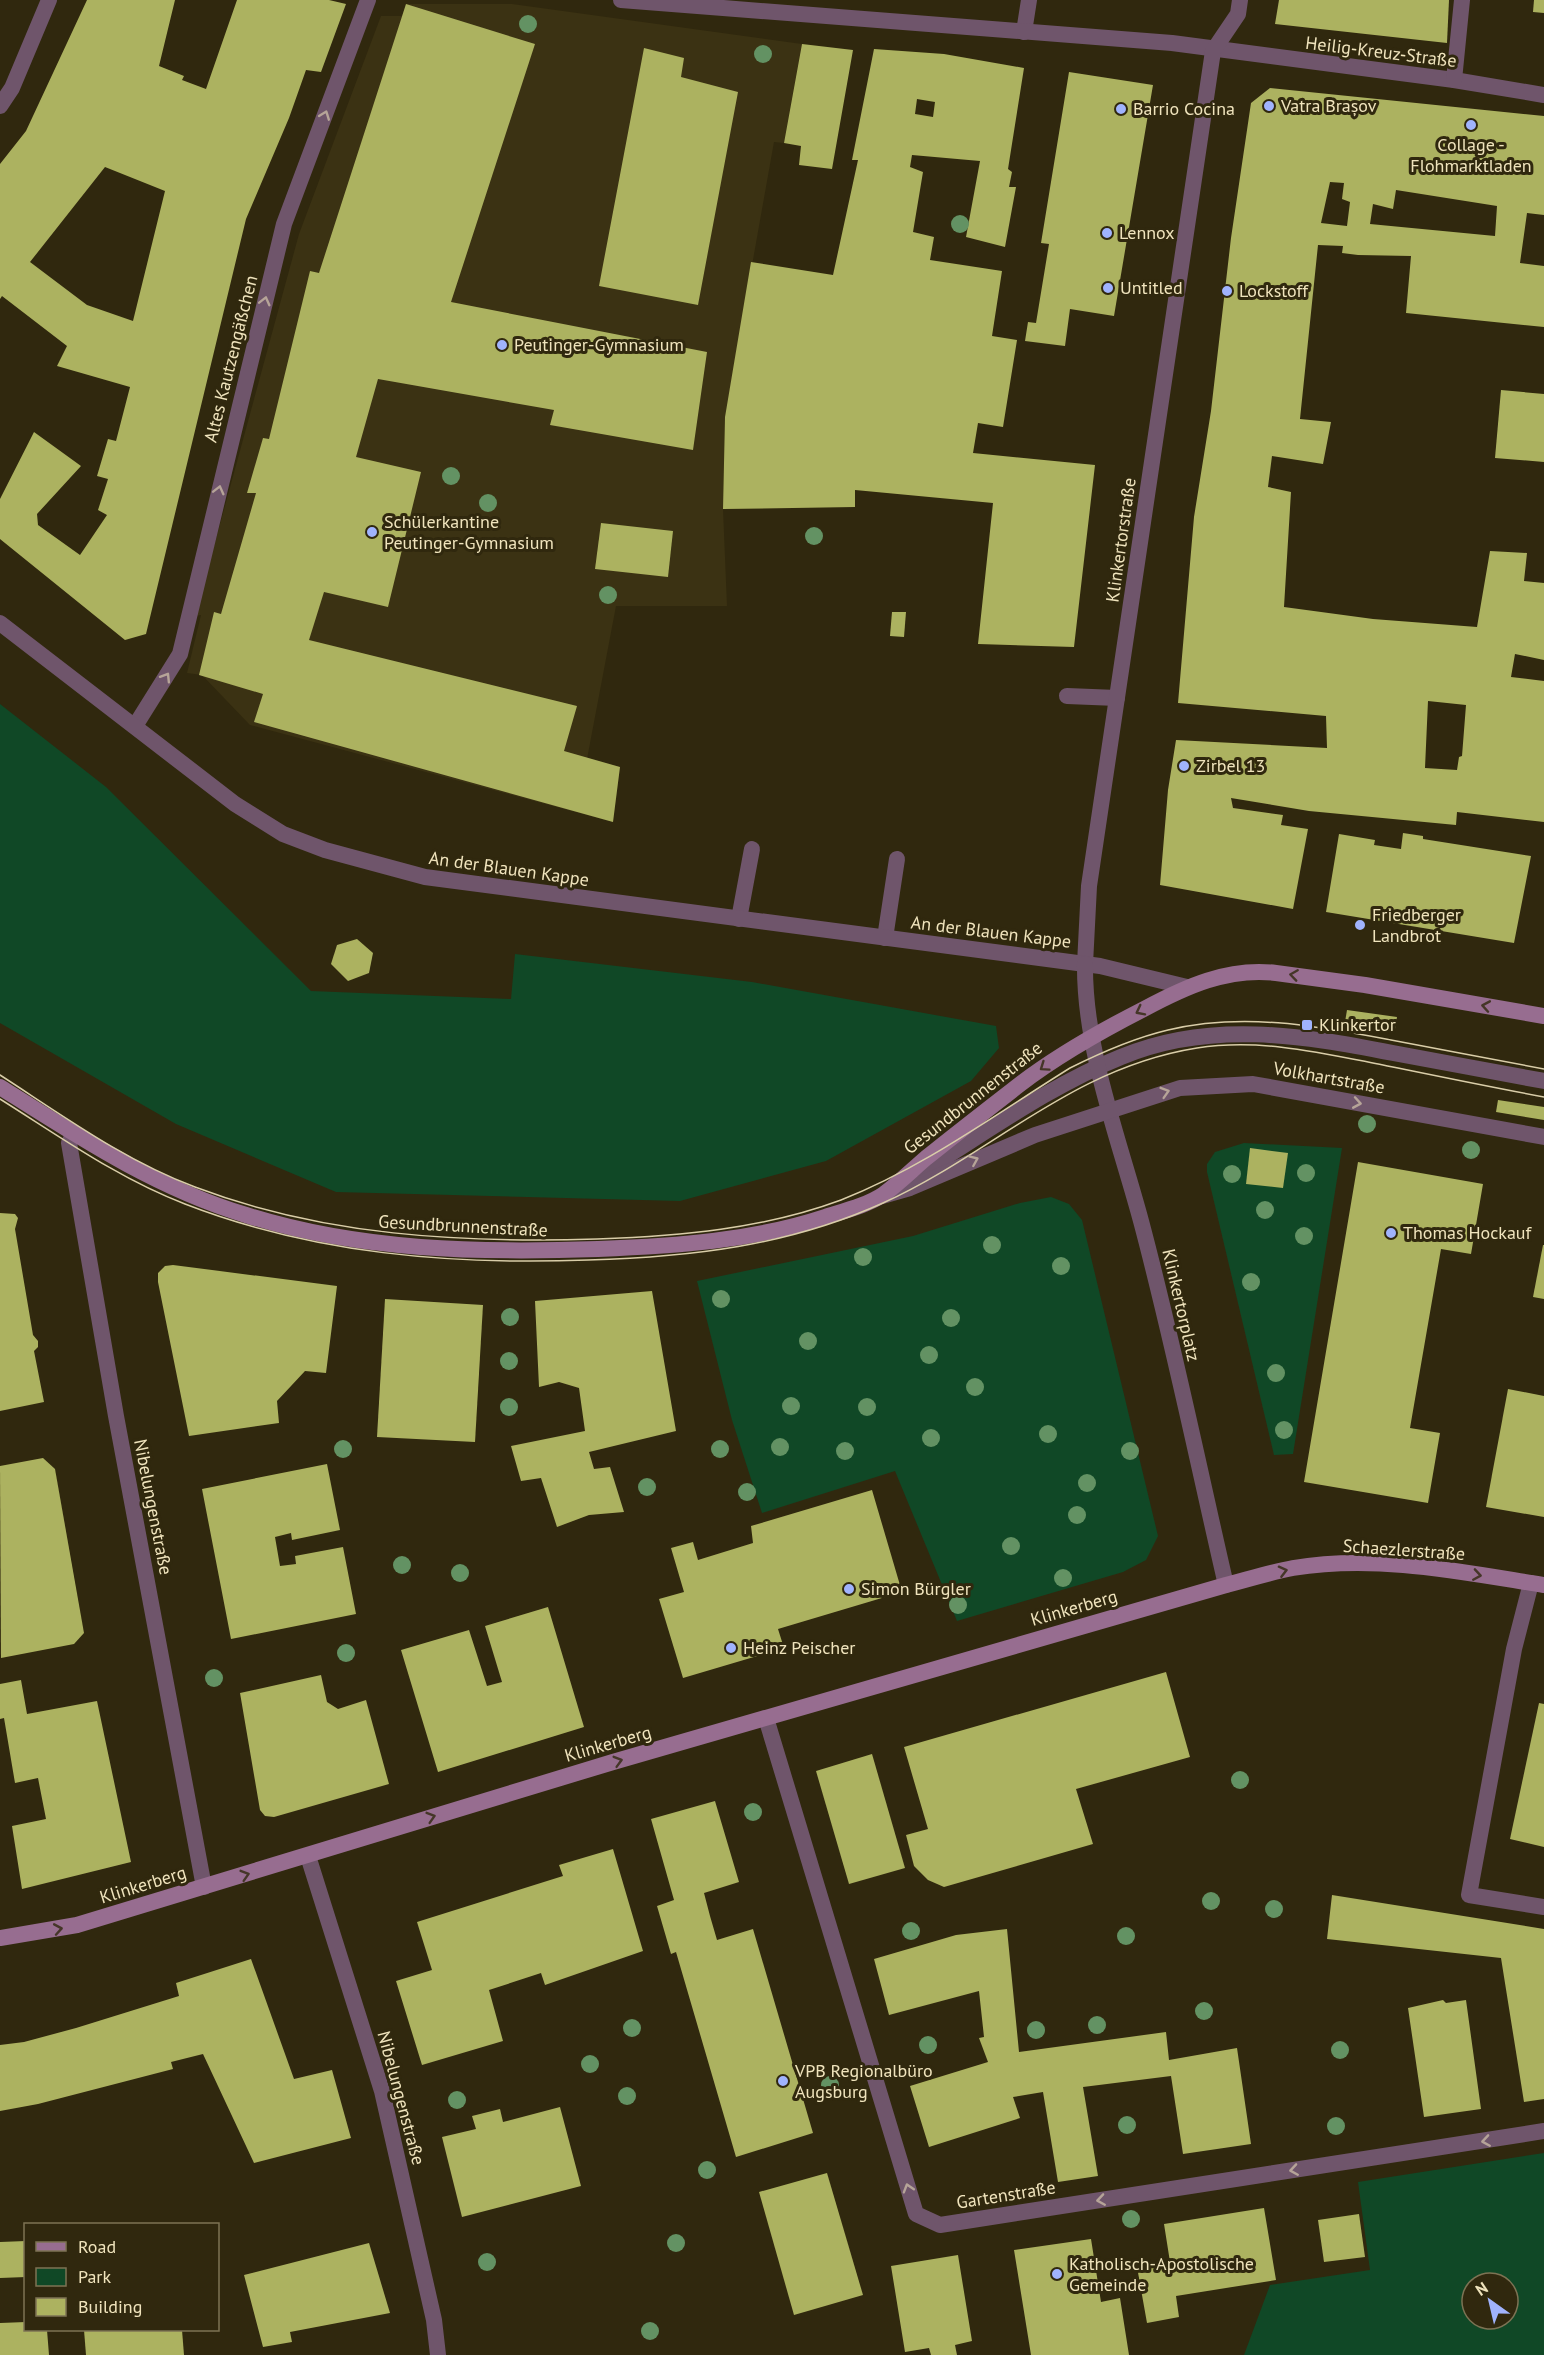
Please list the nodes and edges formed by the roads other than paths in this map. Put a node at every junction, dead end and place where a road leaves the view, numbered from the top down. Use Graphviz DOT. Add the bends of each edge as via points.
graph roads {
  1 [pos="49,0"];
  2 [pos="368,0"];
  3 [pos="621,0"];
  4 [pos="1029,0"];
  5 [pos="1240,0"];
  6 [pos="1462,0"];
  7 [pos="741,4"];
  8 [pos="1024,33"];
  9 [pos="1213,51"];
  10 [pos="1454,80"];
  11 [pos="1544,95"];
  12 [pos="0,106"];
  13 [pos="0,623"];
  14 [pos="1067,696"];
  15 [pos="1117,698"];
  16 [pos="135,726"];
  17 [pos="752,849"];
  18 [pos="897,859"];
  19 [pos="739,919"];
  20 [pos="885,939"];
  21 [pos="1085,964"];
  22 [pos="1187,987"];
  23 [pos="1544,1016"];
  24 [pos="1093,1035"];
  25 [pos="1100,1066"];
  26 [pos="1544,1081"];
  27 [pos="0,1087"];
  28 [pos="1109,1110"];
  29 [pos="74,1134"];
  30 [pos="1544,1137"];
  31 [pos="881,1196"];
  32 [pos="1226,1584"];
  33 [pos="1537,1584"];
  34 [pos="766,1718"];
  35 [pos="308,1856"];
  36 [pos="204,1887"];
  37 [pos="1544,1906"];
  38 [pos="0,1938"];
  39 [pos="1544,2131"];
  40 [pos="438,2355"];
  1 -- 12 [label="street" via="12,88"];
  16 -- 2 [label="street, Altes Kautzengäßchen, one-way" via="180,654 284,224"];
  3 -- 7 [label="street, Heilig-Kreuz-Straße"];
  4 -- 8 [label="street"];
  5 -- 9 [label="street" via="1238,14"];
  6 -- 10 [label="street"];
  7 -- 8 [label="street, Heilig-Kreuz-Straße"];
  8 -- 9 [label="street, Heilig-Kreuz-Straße" via="1172,43"];
  9 -- 10 [label="street, Heilig-Kreuz-Straße"];
  9 -- 15 [label="street, Klinkertorstraße"];
  10 -- 11 [label="street, Heilig-Kreuz-Straße"];
  13 -- 16 [label="street, An der Blauen Kappe"];
  14 -- 15 [label="street"];
  15 -- 21 [label="street, Klinkertorstraße" via="1089,886"];
  16 -- 19 [label="street, An der Blauen Kappe" via="235,804 283,834 325,850 425,878"];
  17 -- 19 [label="street"];
  18 -- 20 [label="street"];
  19 -- 20 [label="street, An der Blauen Kappe"];
  20 -- 21 [label="street, An der Blauen Kappe"];
  21 -- 22 [label="street"];
  21 -- 24 [label="street, Klinkertorstraße" via="1084,997"];
  23 -- 22 [label="main road, one-way" via="1262,971 1228,975"];
  22 -- 24 [label="main road, one-way"];
  24 -- 25 [label="street, Klinkertorplatz"];
  24 -- 31 [label="main road, Gesundbrunnenstraße, one-way" via="1023,1082"];
  25 -- 26 [label="street" via="1170,1042 1225,1034 1278,1034 1307,1036"];
  25 -- 28 [label="street, Klinkertorplatz"];
  25 -- 31 [label="street"];
  27 -- 29 [label="main road, Gesundbrunnenstraße"];
  28 -- 30 [label="street, Volkhartstraße, one-way" via="1180,1088 1253,1084"];
  31 -- 28 [label="street, Gesundbrunnenstraße, one-way"];
  28 -- 32 [label="street, Klinkertorplatz" via="1141,1220"];
  29 -- 31 [label="main road, Gesundbrunnenstraße" via="146,1176 246,1216 311,1232 407,1247 564,1250 720,1241 787,1228"];
  29 -- 36 [label="street, Nibelungenstraße" via="69,1143 116,1416"];
  32 -- 33 [label="main road, Schaezlerstraße, one-way" via="1294,1568 1360,1563 1439,1569"];
  32 -- 34 [label="main road, Klinkerberg"];
  33 -- 37 [label="street" via="1514,1649 1468,1895"];
  35 -- 34 [label="main road, Klinkerberg, one-way"];
  39 -- 34 [label="street, Gartenstraße, one-way" via="940,2225 916,2214"];
  36 -- 35 [label="main road, Klinkerberg, one-way"];
  35 -- 40 [label="street, Nibelungenstraße" via="382,2091 434,2320"];
  38 -- 36 [label="main road, Klinkerberg, one-way" via="77,1925"];
}
